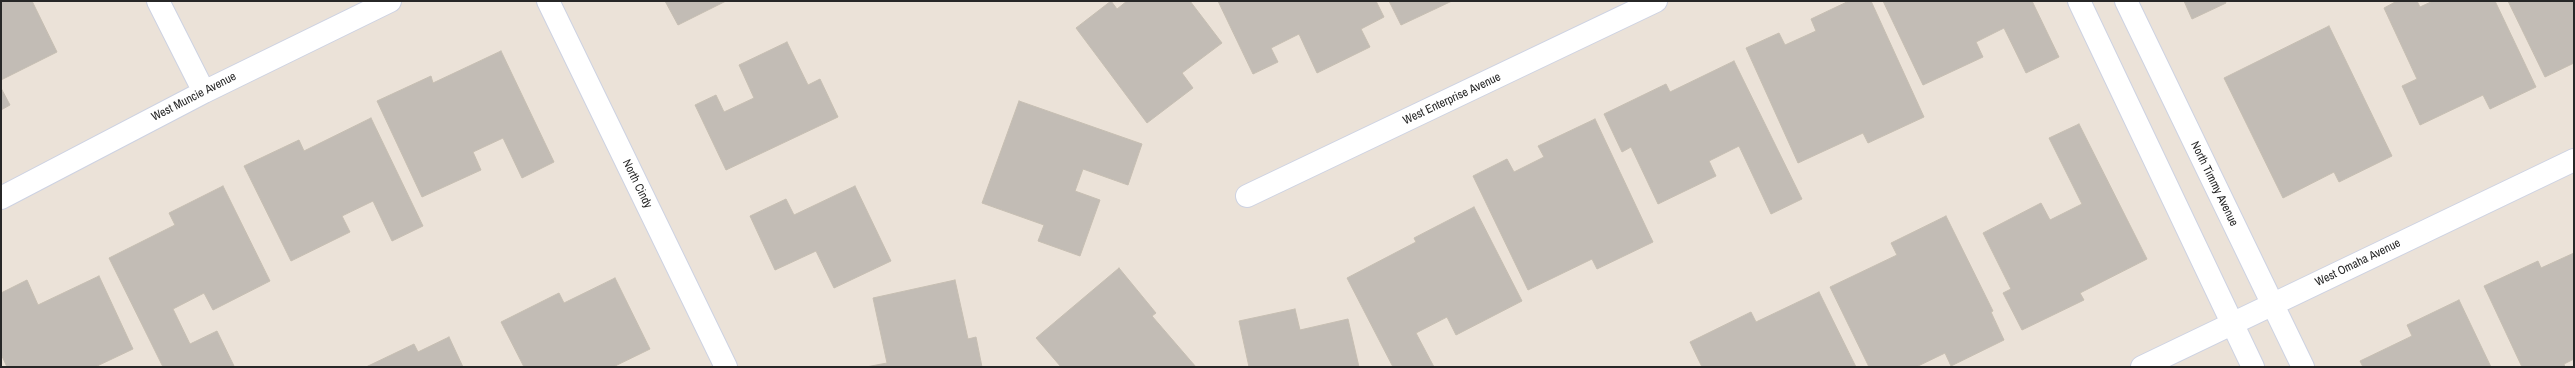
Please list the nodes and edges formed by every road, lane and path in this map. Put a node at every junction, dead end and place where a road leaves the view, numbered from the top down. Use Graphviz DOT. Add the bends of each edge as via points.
graph roads {
  1 [pos="158,1"];
  2 [pos="390,1"];
  3 [pos="548,1"];
  4 [pos="1656,1"];
  5 [pos="2079,1"];
  6 [pos="2126,1"];
  7 [pos="204,92"];
  8 [pos="2574,160"];
  9 [pos="1247,196"];
  10 [pos="1,198"];
  11 [pos="2273,305"];
  12 [pos="2232,324"];
  13 [pos="726,367"];
  14 [pos="2142,367"];
  15 [pos="2253,367"];
  16 [pos="2303,367"];
  1 -- 7 [label="street"];
  2 -- 7 [label="street, West Muncie Avenue"];
  3 -- 13 [label="street, North Cindy"];
  4 -- 9 [label="street, West Enterprise Avenue"];
  5 -- 12 [label="street"];
  6 -- 11 [label="street, North Timmy Avenue"];
  7 -- 10 [label="street, West Muncie Avenue"];
  8 -- 11 [label="street, West Omaha Avenue"];
  11 -- 12 [label="street, West Omaha Avenue"];
  11 -- 16 [label="street, North Timmy Avenue"];
  12 -- 14 [label="street, West Omaha Avenue"];
  12 -- 15 [label="street"];
}
